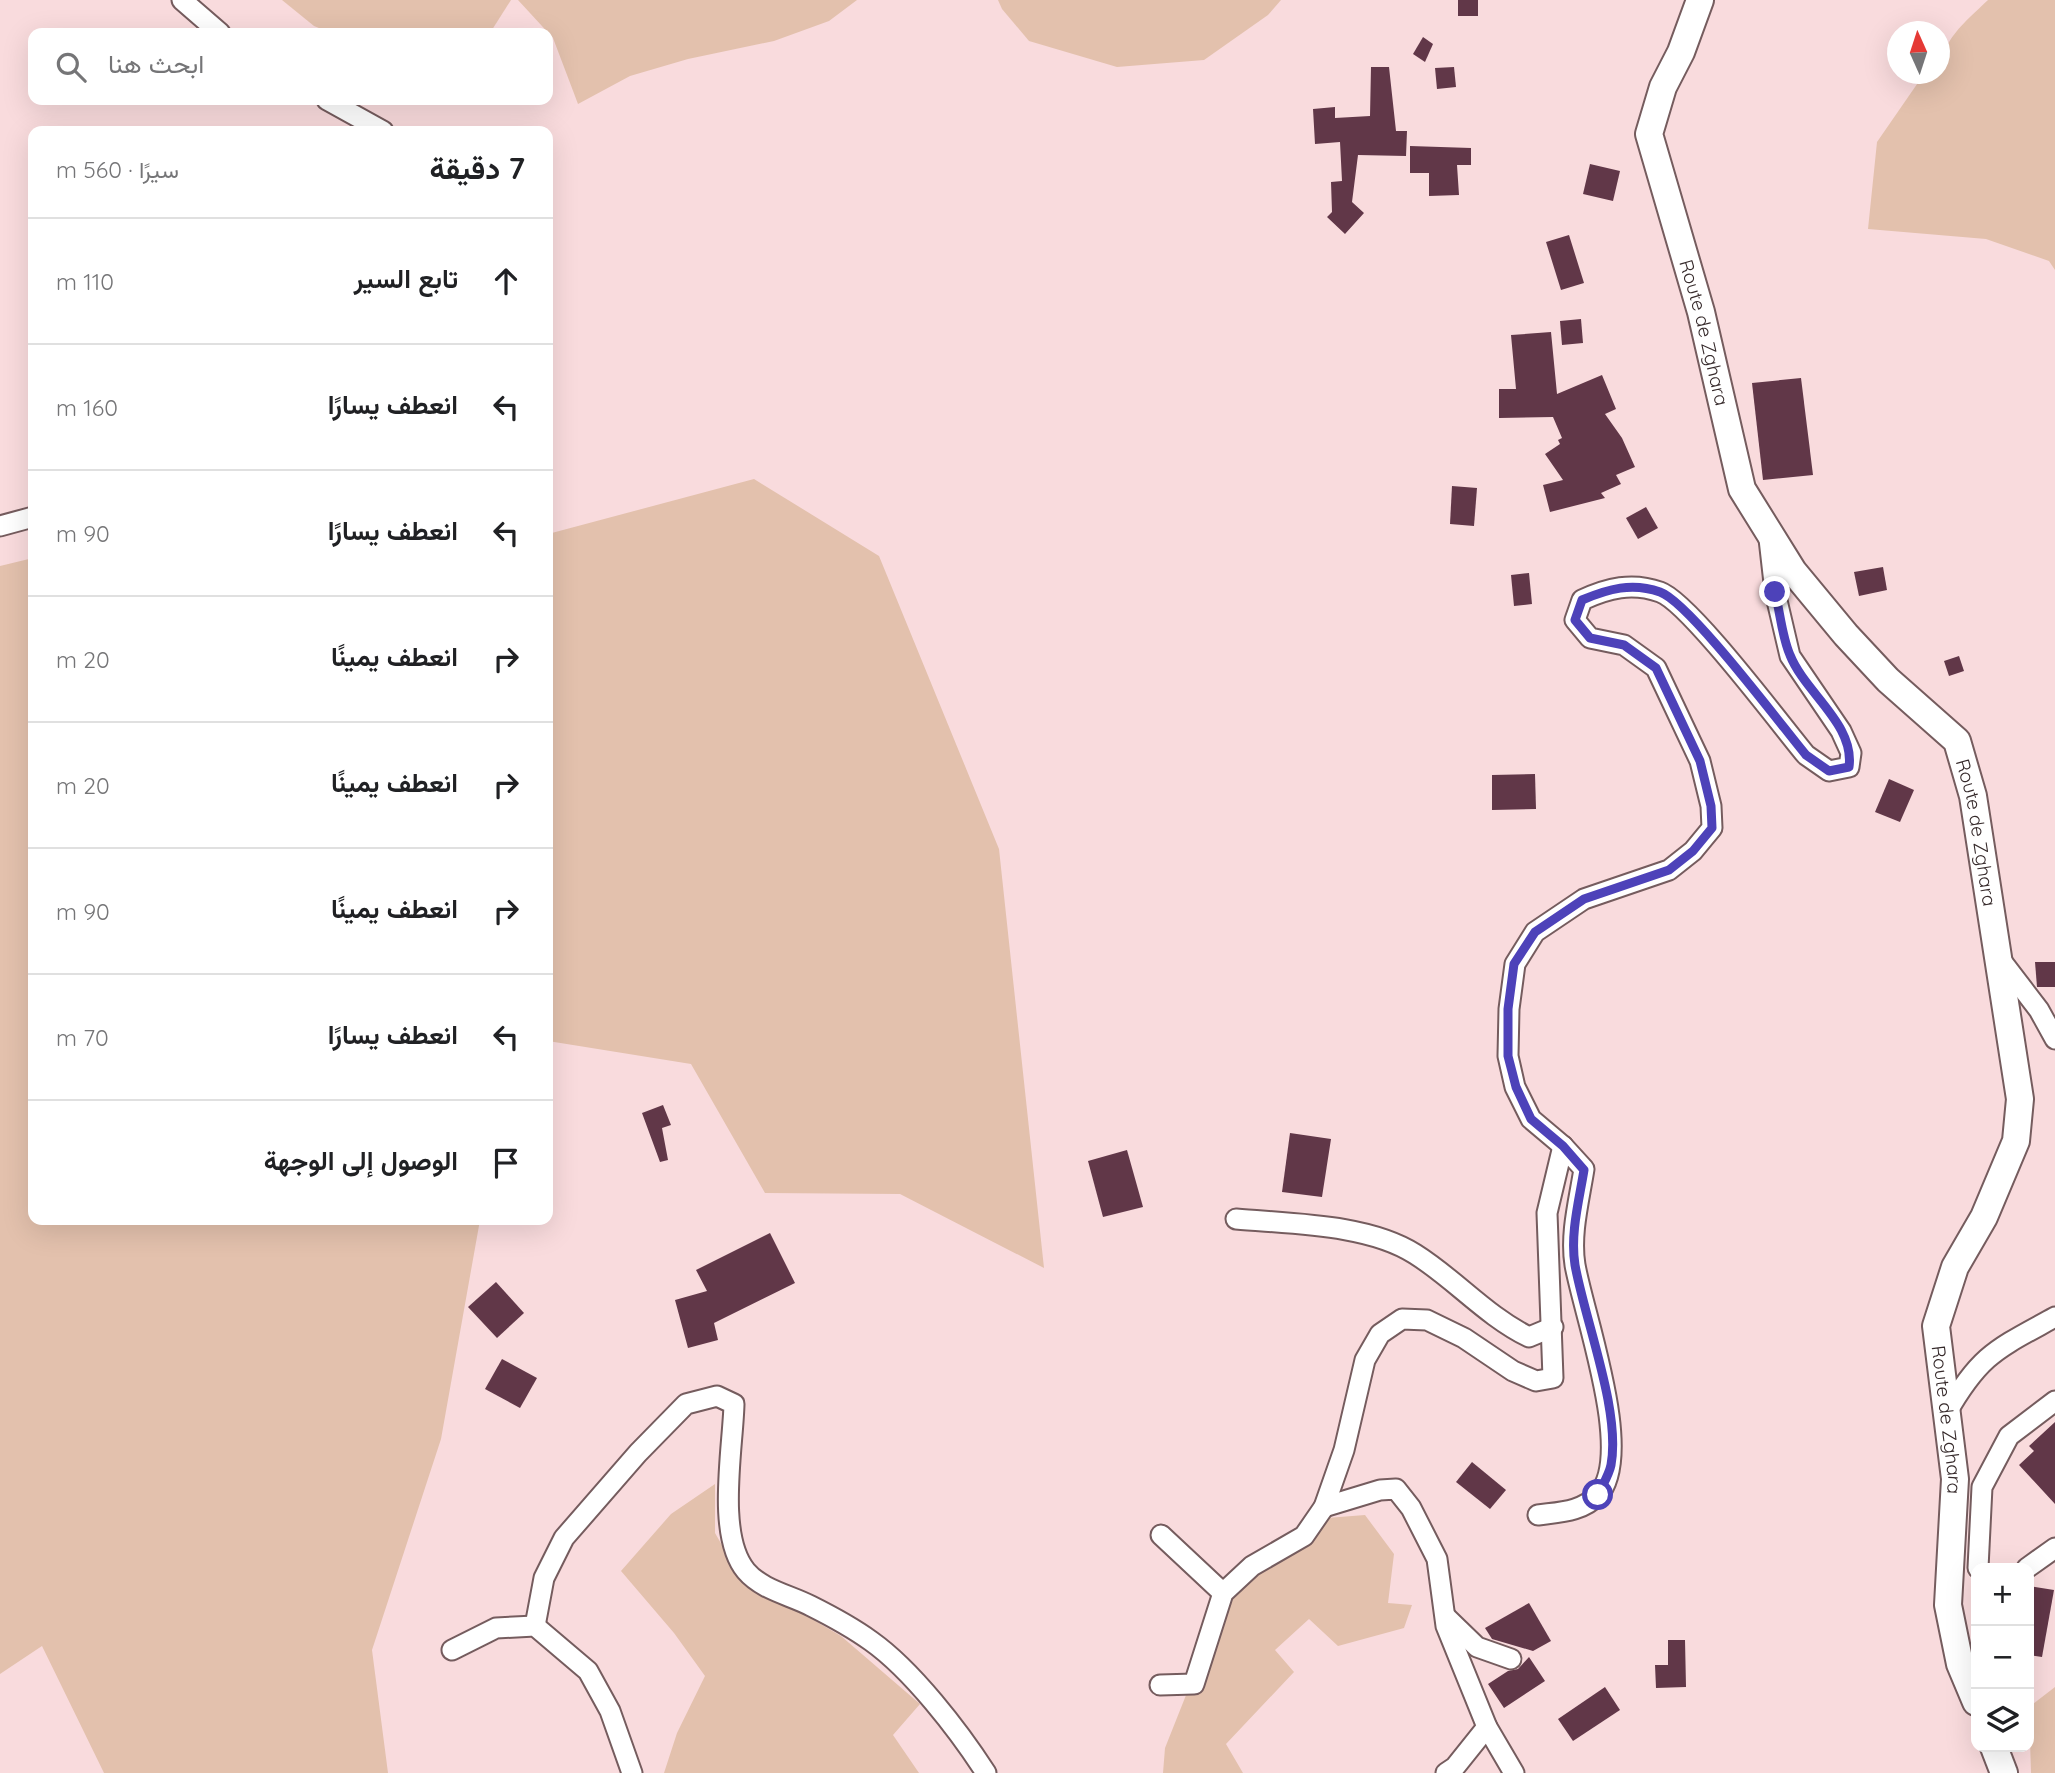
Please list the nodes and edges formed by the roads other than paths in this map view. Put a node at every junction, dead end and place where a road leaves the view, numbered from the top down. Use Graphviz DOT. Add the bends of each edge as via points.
graph roads {
  1 [pos="182,0"];
  2 [pos="1700,0"];
  3 [pos="214,28"];
  4 [pos="336,105"];
  5 [pos="374,126"];
  6 [pos="28,518"];
  7 [pos="0,526"];
  8 [pos="1769,532"];
  9 [pos="1998,957"];
  10 [pos="2055,1039"];
  11 [pos="1563,1146"];
  12 [pos="1237,1219"];
  13 [pos="2055,1317"];
  14 [pos="1553,1327"];
  15 [pos="2055,1401"];
  16 [pos="1947,1414"];
  17 [pos="1324,1507"];
  18 [pos="1538,1515"];
  19 [pos="1161,1535"];
  20 [pos="2055,1548"];
  21 [pos="1978,1563"];
  22 [pos="2034,1563"];
  23 [pos="1223,1593"];
  24 [pos="1444,1615"];
  25 [pos="535,1626"];
  26 [pos="452,1650"];
  27 [pos="1511,1659"];
  28 [pos="1160,1685"];
  29 [pos="1971,1690"];
  30 [pos="1487,1727"];
  31 [pos="632,1773"];
  32 [pos="986,1773"];
  33 [pos="1446,1773"];
  34 [pos="1514,1773"];
  1 -- 3 [label="street"];
  2 -- 8 [label="street, Route de Zghara" via="1662,87 1649,134 1701,312 1742,489"];
  4 -- 5 [label="street"];
  6 -- 7 [label="street"];
  8 -- 9 [label="street, Route de Zghara" via="1793,570 1846,635 1956,741 1973,796"];
  8 -- 11 [label="street" via="1775,592 1790,656 1842,731 1851,753 1849,767 1829,771 1806,755 1693,619 1663,593 1635,586 1604,590 1582,600 1575,620 1590,638 1624,645 1656,668 1700,761 1712,828 1669,870 1584,899 1535,932 1514,964 1508,1056 1516,1087 1531,1119"];
  9 -- 10 [label="street"];
  9 -- 16 [label="street, Route de Zghara" via="2020,1099 2016,1141 1984,1217 1955,1267 1936,1326"];
  11 -- 14 [label="street" via="1547,1213"];
  11 -- 18 [label="street" via="1584,1170 1574,1234 1575,1265 1612,1433 1611,1467 1598,1495 1574,1511"];
  12 -- 14 [label="street" via="1378,1236 1415,1254 1508,1327 1529,1337"];
  13 -- 16 [label="street" via="1989,1353 1966,1379"];
  14 -- 17 [label="street" via="1553,1378 1536,1381 1427,1320 1402,1319 1380,1334 1364,1360 1344,1450"];
  15 -- 21 [label="street" via="2009,1436 1982,1487"];
  16 -- 29 [label="street, Route de Zghara" via="1955,1479 1948,1605 1960,1664"];
  17 -- 23 [label="street" via="1304,1536 1252,1566"];
  17 -- 24 [label="street" via="1396,1489 1437,1559"];
  19 -- 23 [label="street"];
  20 -- 22 [label="street"];
  23 -- 28 [label="street" via="1194,1684"];
  24 -- 27 [label="street" via="1477,1647"];
  24 -- 30 [label="street"];
  25 -- 26 [label="street" via="496,1628"];
  25 -- 31 [label="street" via="588,1671 610,1711"];
  25 -- 32 [label="street" via="544,1578 564,1538 686,1404 717,1396 734,1404 727,1491 732,1538 745,1571 872,1642 937,1706"];
  30 -- 33 [label="street"];
  30 -- 34 [label="street"];
}
